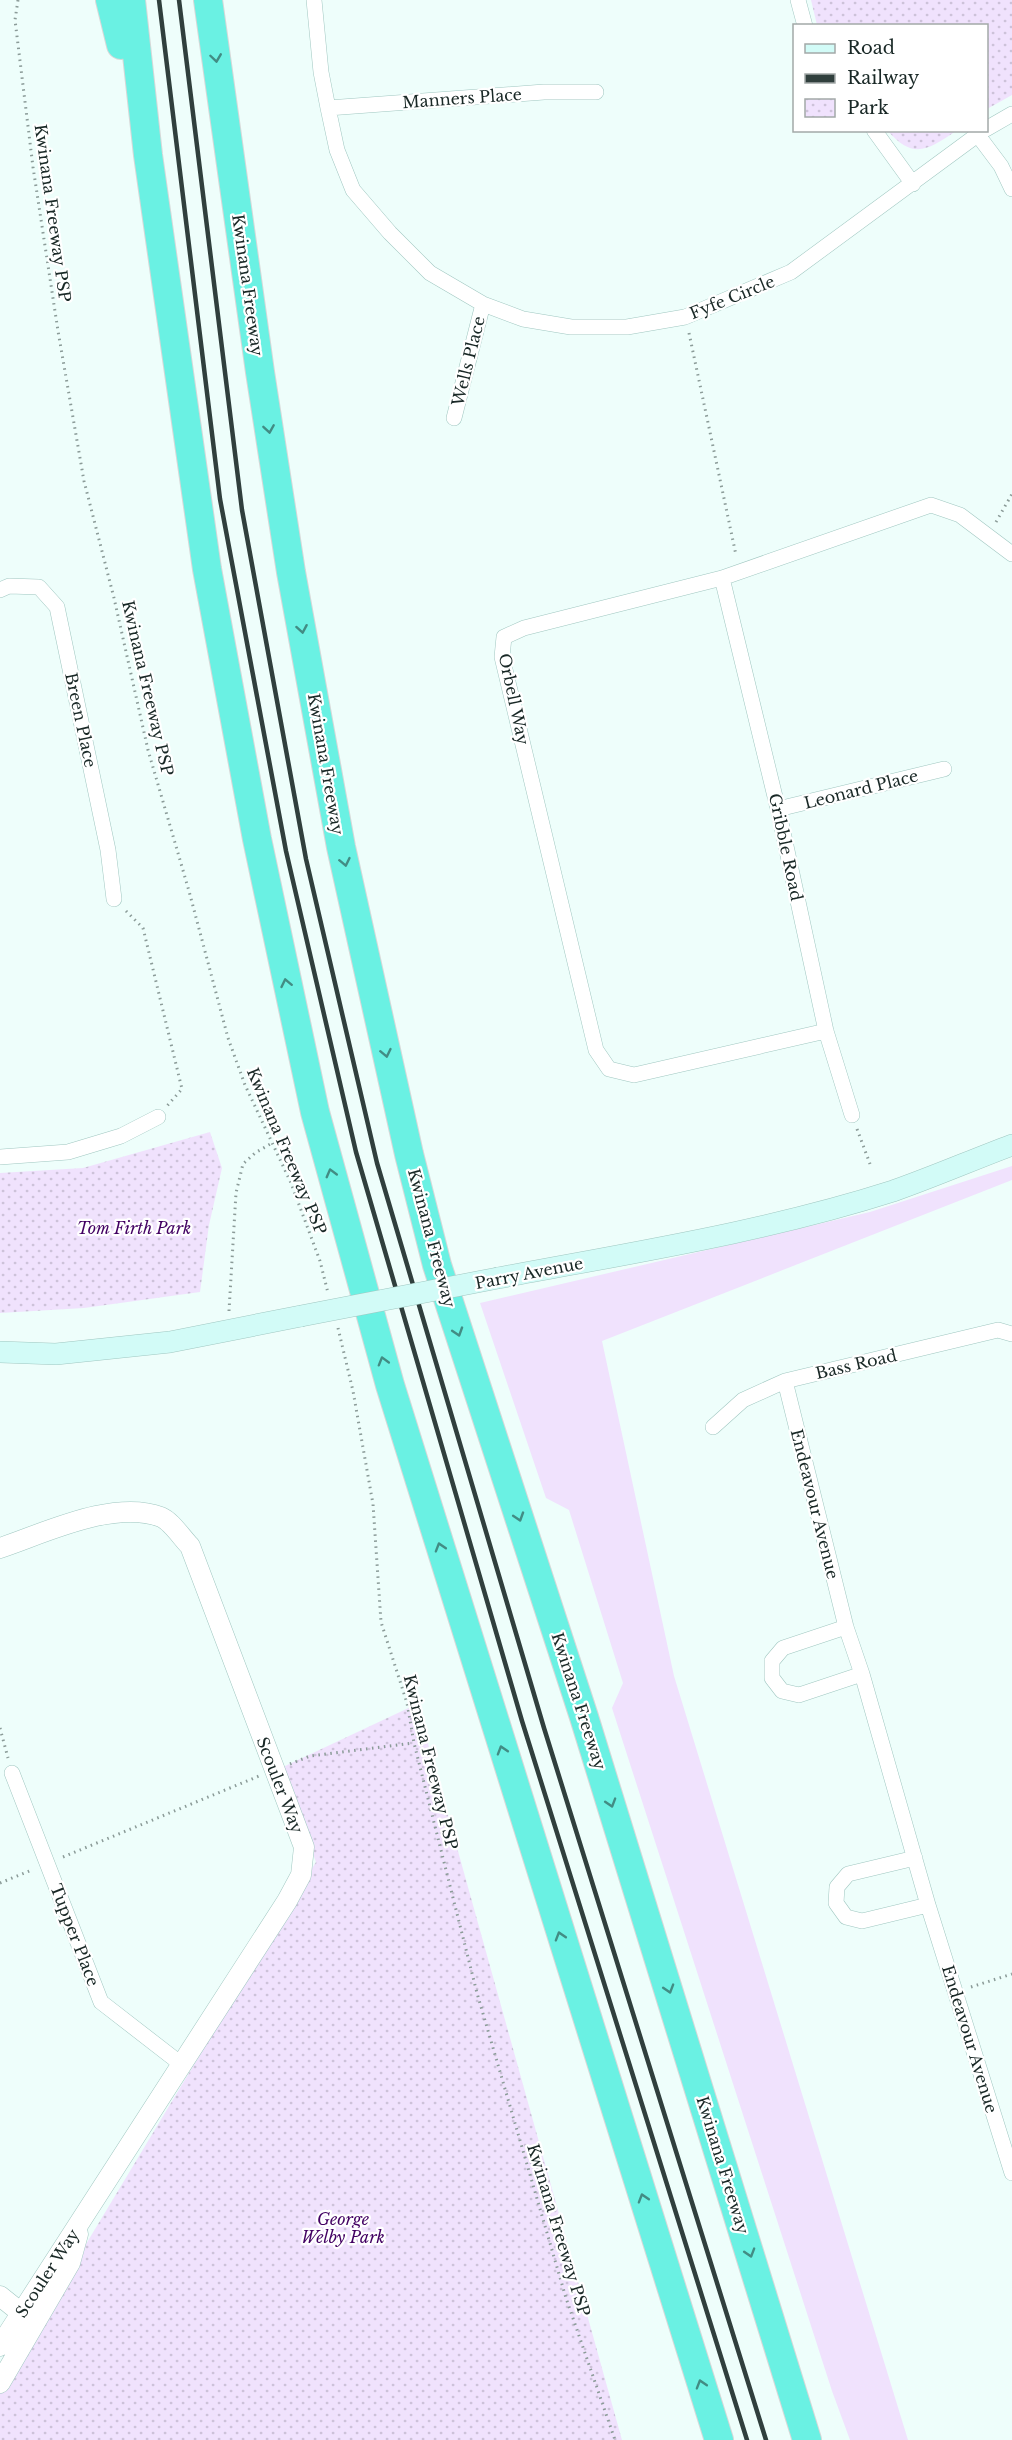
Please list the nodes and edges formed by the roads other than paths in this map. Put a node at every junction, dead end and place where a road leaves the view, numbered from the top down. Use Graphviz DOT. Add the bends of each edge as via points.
graph roads {
  1 [pos="110,0"];
  2 [pos="131,0"];
  3 [pos="208,0"];
  4 [pos="314,0"];
  5 [pos="798,0"];
  6 [pos="804,24"];
  7 [pos="596,92"];
  8 [pos="328,108"];
  9 [pos="1012,114"];
  10 [pos="988,128"];
  11 [pos="875,132"];
  12 [pos="982,132"];
  13 [pos="984,132"];
  14 [pos="148,155"];
  15 [pos="913,184"];
  16 [pos="1012,189"];
  17 [pos="483,304"];
  18 [pos="454,418"];
  19 [pos="1012,554"];
  20 [pos="722,578"];
  21 [pos="0,590"];
  22 [pos="944,769"];
  23 [pos="778,809"];
  24 [pos="114,899"];
  25 [pos="826,1031"];
  26 [pos="852,1115"];
  27 [pos="158,1117"];
  28 [pos="1012,1145"];
  29 [pos="0,1157"];
  30 [pos="1012,1334"];
  31 [pos="0,1352"];
  32 [pos="785,1381"];
  33 [pos="713,1427"];
  34 [pos="0,1548"];
  35 [pos="846,1628"];
  36 [pos="862,1674"];
  37 [pos="12,1773"];
  38 [pos="915,1858"];
  39 [pos="928,1905"];
  40 [pos="181,2064"];
  41 [pos="1012,2173"];
  42 [pos="0,2296"];
  43 [pos="18,2325"];
  44 [pos="0,2346"];
  45 [pos="0,2383"];
  46 [pos="719,2440"];
  47 [pos="807,2440"];
  1 -- 14 [label="highway"];
  2 -- 14 [label="highway"];
  3 -- 47 [label="highway, Kwinana Freeway, one-way" via="291,572 341,847 409,1154 437,1265 584,1717"];
  4 -- 8 [label="street, Fyfe Circle"];
  5 -- 6 [label="street"];
  7 -- 8 [label="street, Manners Place" via="544,92"];
  8 -- 17 [label="street, Fyfe Circle" via="337,150 353,190 430,273"];
  9 -- 10 [label="street, Fyfe Circle"];
  11 -- 15 [label="street"];
  12 -- 15 [label="street, Fyfe Circle"];
  13 -- 16 [label="street"];
  46 -- 14 [label="highway, one-way" via="393,1396 315,1112 207,569"];
  15 -- 17 [label="street, Fyfe Circle" via="791,272 685,316 627,327 571,327 523,319"];
  17 -- 18 [label="street, Wells Place"];
  19 -- 20 [label="street, Orbell Way" via="960,515 931,505"];
  20 -- 23 [label="street, Gribble Road"];
  20 -- 25 [label="street, Orbell Way" via="524,628 504,637 502,657 596,1050 609,1069 634,1075"];
  21 -- 24 [label="street, Breen Place" via="9,586 39,587 57,607 108,850"];
  22 -- 23 [label="street, Leonard Place"];
  23 -- 25 [label="street, Gribble Road"];
  25 -- 26 [label="street, Gribble Road"];
  27 -- 29 [label="street" via="121,1136 68,1152"];
  28 -- 31 [label="main road, Parry Avenue, bridge" via="893,1190 789,1220 668,1246 170,1342 56,1354"];
  30 -- 32 [label="street, Bass Road" via="998,1330"];
  32 -- 33 [label="street, Bass Road" via="743,1400"];
  32 -- 35 [label="street, Endeavour Avenue"];
  34 -- 40 [label="street, Scouler Way" via="98,1516 132,1511 163,1517 190,1546 304,1847 301,1875 287,1901"];
  35 -- 36 [label="street, Endeavour Avenue"];
  35 -- 36 [label="street" via="783,1648 772,1661 772,1678 782,1691 799,1695"];
  36 -- 38 [label="street, Endeavour Avenue"];
  37 -- 40 [label="street, Tupper Place" via="101,2002"];
  38 -- 39 [label="street, Endeavour Avenue"];
  38 -- 39 [label="street" via="848,1874 837,1887 836,1903 846,1917 862,1921"];
  39 -- 41 [label="street, Endeavour Avenue"];
  40 -- 43 [label="street, Scouler Way" via="83,2217 70,2263"];
  42 -- 43 [label="street"];
  43 -- 44 [label="street"];
  43 -- 45 [label="street"];
}
